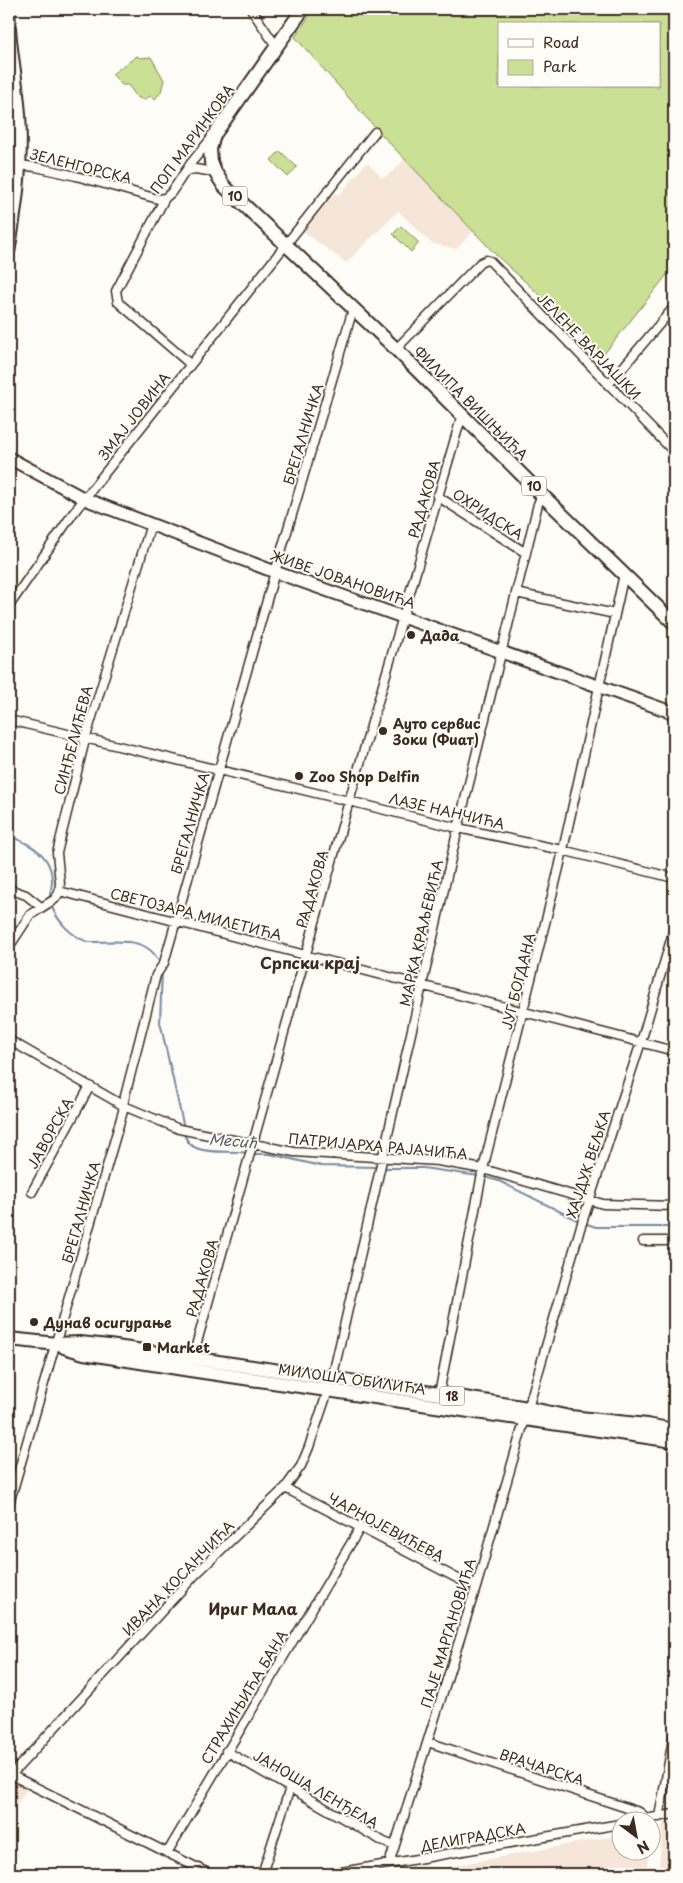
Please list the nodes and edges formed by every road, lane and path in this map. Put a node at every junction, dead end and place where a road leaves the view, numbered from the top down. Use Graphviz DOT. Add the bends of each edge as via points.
graph roads {
  1 [pos="251,9"];
  2 [pos="303,9"];
  3 [pos="9,11"];
  4 [pos="276,46"];
  5 [pos="375,132"];
  6 [pos="214,135"];
  7 [pos="14,164"];
  8 [pos="186,171"];
  9 [pos="214,172"];
  10 [pos="165,198"];
  11 [pos="285,245"];
  12 [pos="9,250"];
  13 [pos="353,309"];
  14 [pos="672,312"];
  15 [pos="396,349"];
  16 [pos="190,364"];
  17 [pos="608,385"];
  18 [pos="464,416"];
  19 [pos="674,452"];
  20 [pos="9,458"];
  21 [pos="542,495"];
  22 [pos="437,496"];
  23 [pos="85,499"];
  24 [pos="151,524"];
  25 [pos="526,552"];
  26 [pos="275,572"];
  27 [pos="624,574"];
  28 [pos="516,594"];
  29 [pos="9,606"];
  30 [pos="615,614"];
  31 [pos="403,617"];
  32 [pos="674,623"];
  33 [pos="501,650"];
  34 [pos="600,686"];
  35 [pos="674,713"];
  36 [pos="9,720"];
  37 [pos="85,740"];
  38 [pos="218,769"];
  39 [pos="349,800"];
  40 [pos="458,828"];
  41 [pos="562,850"];
  42 [pos="674,878"];
  43 [pos="9,889"];
  44 [pos="57,895"];
  45 [pos="43,906"];
  46 [pos="176,921"];
  47 [pos="674,929"];
  48 [pos="9,947"];
  49 [pos="306,955"];
  50 [pos="422,985"];
  51 [pos="522,1012"];
  52 [pos="9,1040"];
  53 [pos="641,1042"];
  54 [pos="674,1051"];
  55 [pos="90,1086"];
  56 [pos="124,1106"];
  57 [pos="251,1146"];
  58 [pos="381,1161"];
  59 [pos="483,1171"];
  60 [pos="32,1192"];
  61 [pos="589,1201"];
  62 [pos="674,1206"];
  63 [pos="643,1241"];
  64 [pos="674,1241"];
  65 [pos="9,1339"];
  66 [pos="57,1344"];
  67 [pos="191,1364"];
  68 [pos="330,1385"];
  69 [pos="439,1394"];
  70 [pos="527,1414"];
  71 [pos="674,1430"];
  72 [pos="674,1441"];
  73 [pos="285,1488"];
  74 [pos="9,1504"];
  75 [pos="360,1528"];
  76 [pos="477,1584"];
  77 [pos="674,1734"];
  78 [pos="428,1742"];
  79 [pos="226,1751"];
  80 [pos="10,1774"];
  81 [pos="290,1788"];
  82 [pos="633,1810"];
  83 [pos="660,1811"];
  84 [pos="674,1814"];
  85 [pos="660,1817"];
  86 [pos="610,1826"];
  87 [pos="394,1846"];
  88 [pos="166,1853"];
  89 [pos="389,1864"];
  90 [pos="210,1874"];
  91 [pos="262,1874"];
  92 [pos="330,1874"];
  1 -- 4 [label="street"];
  2 -- 4 [label="main road, 10"];
  3 -- 7 [label="street" via="20,122"];
  4 -- 6 [label="main road, ПОП МАРИНКОВА / 10"];
  5 -- 11 [label="street, ЗМАЈ ЈОВИНА"];
  6 -- 8 [label="street, ПОП МАРИНКОВА"];
  6 -- 9 [label="main road, 10" via="210,155"];
  7 -- 10 [label="street, ЗЕЛЕНГОРСКА" via="76,176 158,199"];
  7 -- 12 [label="street" via="17,200"];
  8 -- 9 [label="street"];
  8 -- 10 [label="street, ПОП МАРИНКОВА"];
  9 -- 11 [label="main road, 10" via="224,186"];
  10 -- 16 [label="street, ПОП МАРИНКОВА" via="116,295 118,302"];
  11 -- 13 [label="main road, 10"];
  11 -- 16 [label="street, ЗМАЈ ЈОВИНА"];
  13 -- 15 [label="main road, ФИЛИПА ВИШЊИЋА / 10"];
  13 -- 26 [label="street, БРЕГАЛНИЧКА"];
  14 -- 17 [label="street"];
  15 -- 17 [label="street, ЈЕЛЕНЕ ВАРЈАШКИ" via="486,260"];
  15 -- 18 [label="main road, ФИЛИПА ВИШЊИЋА / 10"];
  16 -- 23 [label="street, ЗМАЈ ЈОВИНА"];
  17 -- 19 [label="street, ЈЕЛЕНЕ ВАРЈАШКИ"];
  18 -- 21 [label="main road, ФИЛИПА ВИШЊИЋА / 10"];
  18 -- 22 [label="street, РАДАКОВА" via="458,425"];
  20 -- 23 [label="street, ЖИВЕ ЈОВАНОВИЋА"];
  21 -- 25 [label="street, МАРКА КРАЉЕВИЋА"];
  21 -- 27 [label="main road, ФИЛИПА ВИШЊИЋА / 10"];
  22 -- 25 [label="street, ОХРИДСКА"];
  22 -- 31 [label="street, РАДАКОВА"];
  23 -- 24 [label="street, ЖИВЕ ЈОВАНОВИЋА"];
  23 -- 29 [label="street, ЗМАЈ ЈОВИНА"];
  24 -- 26 [label="street, ЖИВЕ ЈОВАНОВИЋА"];
  24 -- 37 [label="street, СИНЂЕЛИЋЕВА"];
  25 -- 28 [label="street, МАРКА КРАЉЕВИЋА"];
  26 -- 31 [label="street, ЖИВЕ ЈОВАНОВИЋА"];
  26 -- 38 [label="street, БРЕГАЛНИЧКА"];
  27 -- 30 [label="street, ЈУГ БОГДАНА"];
  27 -- 32 [label="main road, ФИЛИПА ВИШЊИЋА / 10"];
  28 -- 30 [label="street"];
  28 -- 33 [label="street, МАРКА КРАЉЕВИЋА"];
  30 -- 34 [label="street, ЈУГ БОГДАНА"];
  31 -- 33 [label="street, ЖИВЕ ЈОВАНОВИЋА"];
  31 -- 39 [label="street, РАДАКОВА"];
  33 -- 34 [label="street, ЖИВЕ ЈОВАНОВИЋА"];
  33 -- 40 [label="street, МАРКА КРАЉЕВИЋА"];
  34 -- 35 [label="street, ЖИВЕ ЈОВАНОВИЋА"];
  34 -- 41 [label="street, ЈУГ БОГДАНА"];
  36 -- 37 [label="street, ЛАЗЕ НАНЧИЋА"];
  37 -- 38 [label="street, ЛАЗЕ НАНЧИЋА"];
  37 -- 44 [label="street, СИНЂЕЛИЋЕВА" via="57,853 60,883"];
  38 -- 39 [label="street, ЛАЗЕ НАНЧИЋА"];
  38 -- 46 [label="street, БРЕГАЛНИЧКА"];
  39 -- 40 [label="street, ЛАЗЕ НАНЧИЋА"];
  39 -- 49 [label="street, РАДАКОВА"];
  40 -- 41 [label="street, ЛАЗЕ НАНЧИЋА"];
  40 -- 50 [label="street, МАРКА КРАЉЕВИЋА"];
  41 -- 42 [label="street, ЛАЗЕ НАНЧИЋА"];
  41 -- 51 [label="street, ЈУГ БОГДАНА"];
  43 -- 45 [label="street"];
  44 -- 45 [label="street"];
  44 -- 46 [label="street, СВЕТОЗАРА МИЛЕТИЋА"];
  45 -- 48 [label="street" via="27,919"];
  46 -- 49 [label="street, СВЕТОЗАРА МИЛЕТИЋА"];
  46 -- 56 [label="street, БРЕГАЛНИЧКА" via="164,963 156,975"];
  47 -- 53 [label="street, ХАЈДУК ВЕЉКА"];
  49 -- 50 [label="street, СВЕТОЗАРА МИЛЕТИЋА"];
  49 -- 57 [label="street, РАДАКОВА"];
  50 -- 51 [label="street, СВЕТОЗАРА МИЛЕТИЋА"];
  50 -- 58 [label="street, МАРКА КРАЉЕВИЋА"];
  51 -- 53 [label="street, СВЕТОЗАРА МИЛЕТИЋА"];
  51 -- 59 [label="street, ЈУГ БОГДАНА"];
  52 -- 55 [label="street, ПАТРИЈАРХА РАЈАЧИЋА"];
  53 -- 54 [label="street, СВЕТОЗАРА МИЛЕТИЋА"];
  53 -- 61 [label="street, ХАЈДУК ВЕЉКА"];
  55 -- 56 [label="street, ПАТРИЈАРХА РАЈАЧИЋА"];
  55 -- 60 [label="street, ЈАВОРСКА"];
  56 -- 57 [label="street, ПАТРИЈАРХА РАЈАЧИЋА" via="188,1132"];
  56 -- 66 [label="street, БРЕГАЛНИЧКА"];
  57 -- 58 [label="street, ПАТРИЈАРХА РАЈАЧИЋА"];
  57 -- 67 [label="street, РАДАКОВА"];
  58 -- 59 [label="street, ПАТРИЈАРХА РАЈАЧИЋА" via="438,1161"];
  58 -- 68 [label="street, МАРКА КРАЉЕВИЋА"];
  59 -- 61 [label="street, ПАТРИЈАРХА РАЈАЧИЋА"];
  59 -- 69 [label="street, ЈУГ БОГДАНА"];
  61 -- 62 [label="street, ПАТРИЈАРХА РАЈАЧИЋА"];
  61 -- 70 [label="street, ХАЈДУК ВЕЉКА"];
  63 -- 64 [label="street"];
  65 -- 66 [label="main road, МИЛОША ОБИЛИЋА / 18"];
  66 -- 67 [label="main road, МИЛОША ОБИЛИЋА / 18" via="84,1353"];
  66 -- 74 [label="street, БРЕГАЛНИЧКА"];
  67 -- 68 [label="main road, МИЛОША ОБИЛИЋА / 18"];
  68 -- 69 [label="main road, МИЛОША ОБИЛИЋА / 18"];
  68 -- 70 [label="main road, МИЛОША ОБИЛИЋА / 18"];
  68 -- 73 [label="street, ИВАНА КОСАНЧИЋА" via="301,1466"];
  69 -- 70 [label="main road, МИЛОША ОБИЛИЋА / 18"];
  70 -- 71 [label="main road, МИЛОША ОБИЛИЋА / 18"];
  70 -- 72 [label="main road, МИЛОША ОБИЛИЋА / 18"];
  70 -- 76 [label="street, ПАЈЕ МАРГАНОВИЋА"];
  73 -- 75 [label="street, ЧАРНОЈЕВИЋЕВА"];
  73 -- 80 [label="street, ИВАНА КОСАНЧИЋА" via="195,1575"];
  75 -- 76 [label="street, ЧАРНОЈЕВИЋЕВА" via="466,1583"];
  75 -- 79 [label="street, СТРАХИЊИЋА БАНА"];
  76 -- 78 [label="street, ПАЈЕ МАРГАНОВИЋА"];
  77 -- 83 [label="street"];
  78 -- 82 [label="street, ВРАЧАРСКА"];
  78 -- 87 [label="street, ПАЈЕ МАРГАНОВИЋА"];
  79 -- 81 [label="street, ЈАНОША ЛЕНЂЕЛА"];
  79 -- 88 [label="street, СТРАХИЊИЋА БАНА"];
  80 -- 88 [label="street"];
  81 -- 87 [label="street, ЈАНОША ЛЕНЂЕЛА"];
  81 -- 91 [label="street"];
  84 -- 85 [label="street"];
  86 -- 89 [label="street, ДЕЛИГРАДСКА"];
  87 -- 89 [label="street, ПАЈЕ МАРГАНОВИЋА"];
  88 -- 90 [label="street"];
  89 -- 92 [label="street, ДЕЛИГРАДСКА"];
}
